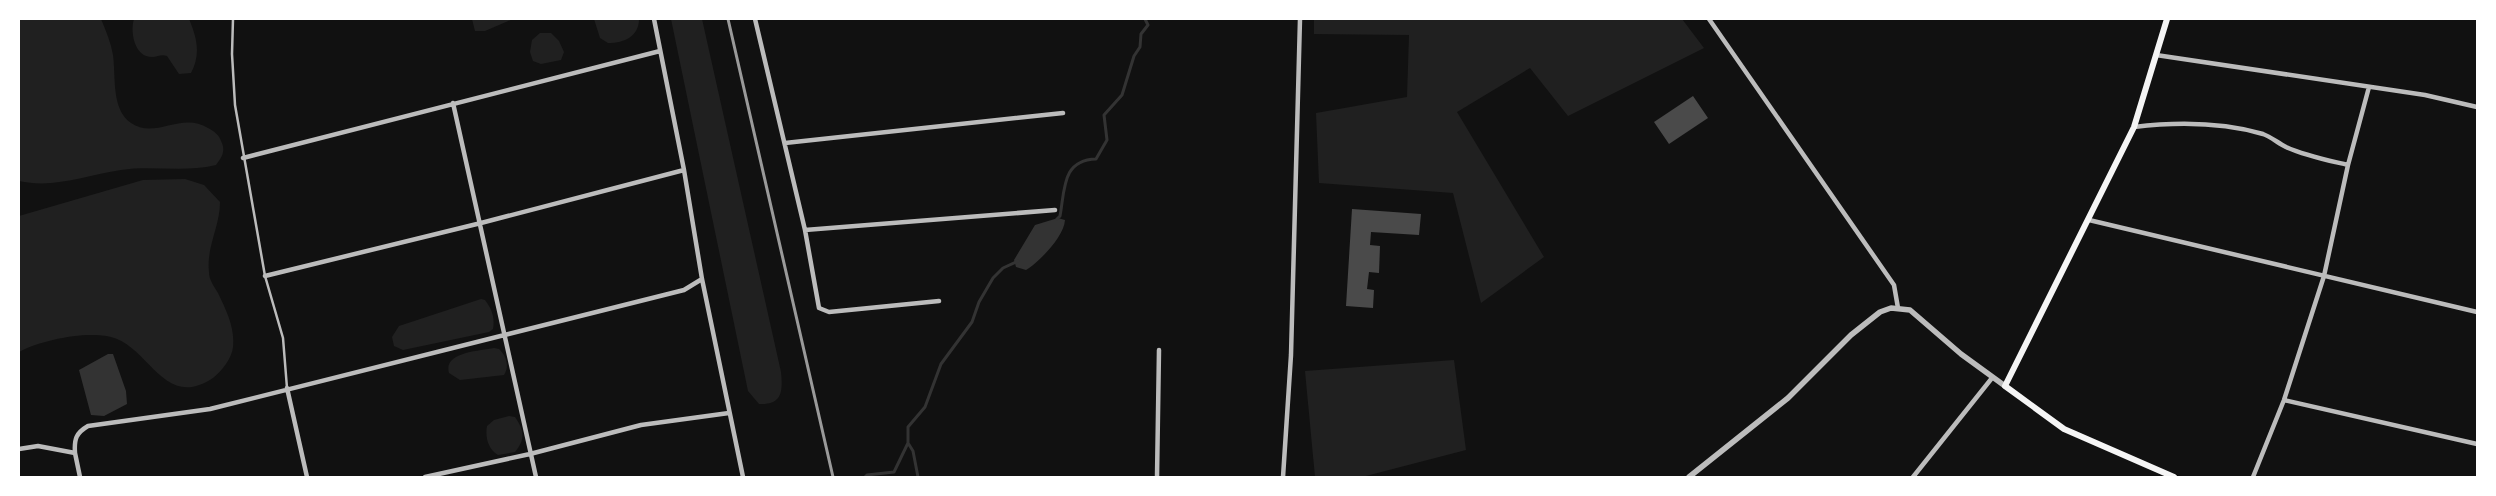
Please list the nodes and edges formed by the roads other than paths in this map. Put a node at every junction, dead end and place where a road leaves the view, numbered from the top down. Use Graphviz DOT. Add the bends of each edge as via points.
graph roads {
  1 [pos="233,19"];
  2 [pos="654,19"];
  3 [pos="755,19"];
  4 [pos="1300,19"];
  5 [pos="1709,19"];
  6 [pos="2167,19"];
  7 [pos="660,51"];
  8 [pos="2156,55"];
  9 [pos="2368,87"];
  10 [pos="453,103"];
  11 [pos="2477,107"];
  12 [pos="1064,113"];
  13 [pos="2134,127"];
  14 [pos="785,143"];
  15 [pos="243,158"];
  16 [pos="2348,165"];
  17 [pos="684,170"];
  18 [pos="1055,210"];
  19 [pos="2089,220"];
  20 [pos="481,223"];
  21 [pos="805,230"];
  22 [pos="265,276"];
  23 [pos="2324,276"];
  24 [pos="702,279"];
  25 [pos="939,301"];
  26 [pos="1898,308"];
  27 [pos="2477,312"];
  28 [pos="506,336"];
  29 [pos="1159,350"];
  30 [pos="1992,378"];
  31 [pos="2005,386"];
  32 [pos="287,388"];
  33 [pos="2284,400"];
  34 [pos="729,413"];
  35 [pos="2477,444"];
  36 [pos="19,449"];
  37 [pos="75,452"];
  38 [pos="530,454"];
  39 [pos="80,477"];
  40 [pos="307,477"];
  41 [pos="424,477"];
  42 [pos="536,477"];
  43 [pos="743,477"];
  44 [pos="1156,477"];
  45 [pos="1283,477"];
  46 [pos="1689,477"];
  47 [pos="1913,477"];
  48 [pos="2174,477"];
  49 [pos="2253,477"];
  1 -- 15 [label="lane" via="235,105"];
  2 -- 7 [label="street"];
  3 -- 14 [label="street"];
  4 -- 45 [label="street" via="1291,355"];
  5 -- 26 [label="street" via="1894,285"];
  6 -- 8 [label="main road"];
  7 -- 10 [label="street"];
  7 -- 17 [label="street"];
  8 -- 9 [label="street"];
  8 -- 13 [label="main road"];
  9 -- 11 [label="street"];
  9 -- 16 [label="street"];
  10 -- 15 [label="street"];
  10 -- 20 [label="street"];
  12 -- 14 [label="street"];
  13 -- 16 [label="street" via="2189,124 2252,132 2310,156"];
  13 -- 19 [label="main road"];
  14 -- 21 [label="street"];
  15 -- 22 [label="lane"];
  16 -- 23 [label="street"];
  17 -- 20 [label="street"];
  17 -- 24 [label="street"];
  18 -- 21 [label="street"];
  19 -- 23 [label="street"];
  19 -- 31 [label="main road"];
  20 -- 22 [label="street"];
  20 -- 28 [label="street"];
  21 -- 25 [label="street" via="819,308 829,312"];
  22 -- 32 [label="lane" via="283,338"];
  23 -- 27 [label="street"];
  23 -- 33 [label="street"];
  24 -- 28 [label="street" via="684,290"];
  24 -- 34 [label="street"];
  26 -- 30 [label="street" via="1910,310"];
  26 -- 46 [label="street" via="1880,312 1788,398"];
  28 -- 32 [label="street"];
  28 -- 38 [label="street"];
  29 -- 44 [label="street"];
  30 -- 31 [label="street"];
  30 -- 47 [label="street"];
  31 -- 48 [label="main road" via="2064,429"];
  32 -- 37 [label="street" via="210,409 88,426 77,434"];
  32 -- 40 [label="street"];
  33 -- 35 [label="street"];
  33 -- 49 [label="street"];
  34 -- 38 [label="street" via="641,425"];
  34 -- 43 [label="street"];
  36 -- 37 [label="street" via="38,446"];
  37 -- 39 [label="street"];
  38 -- 41 [label="street"];
  38 -- 42 [label="street"];
}
